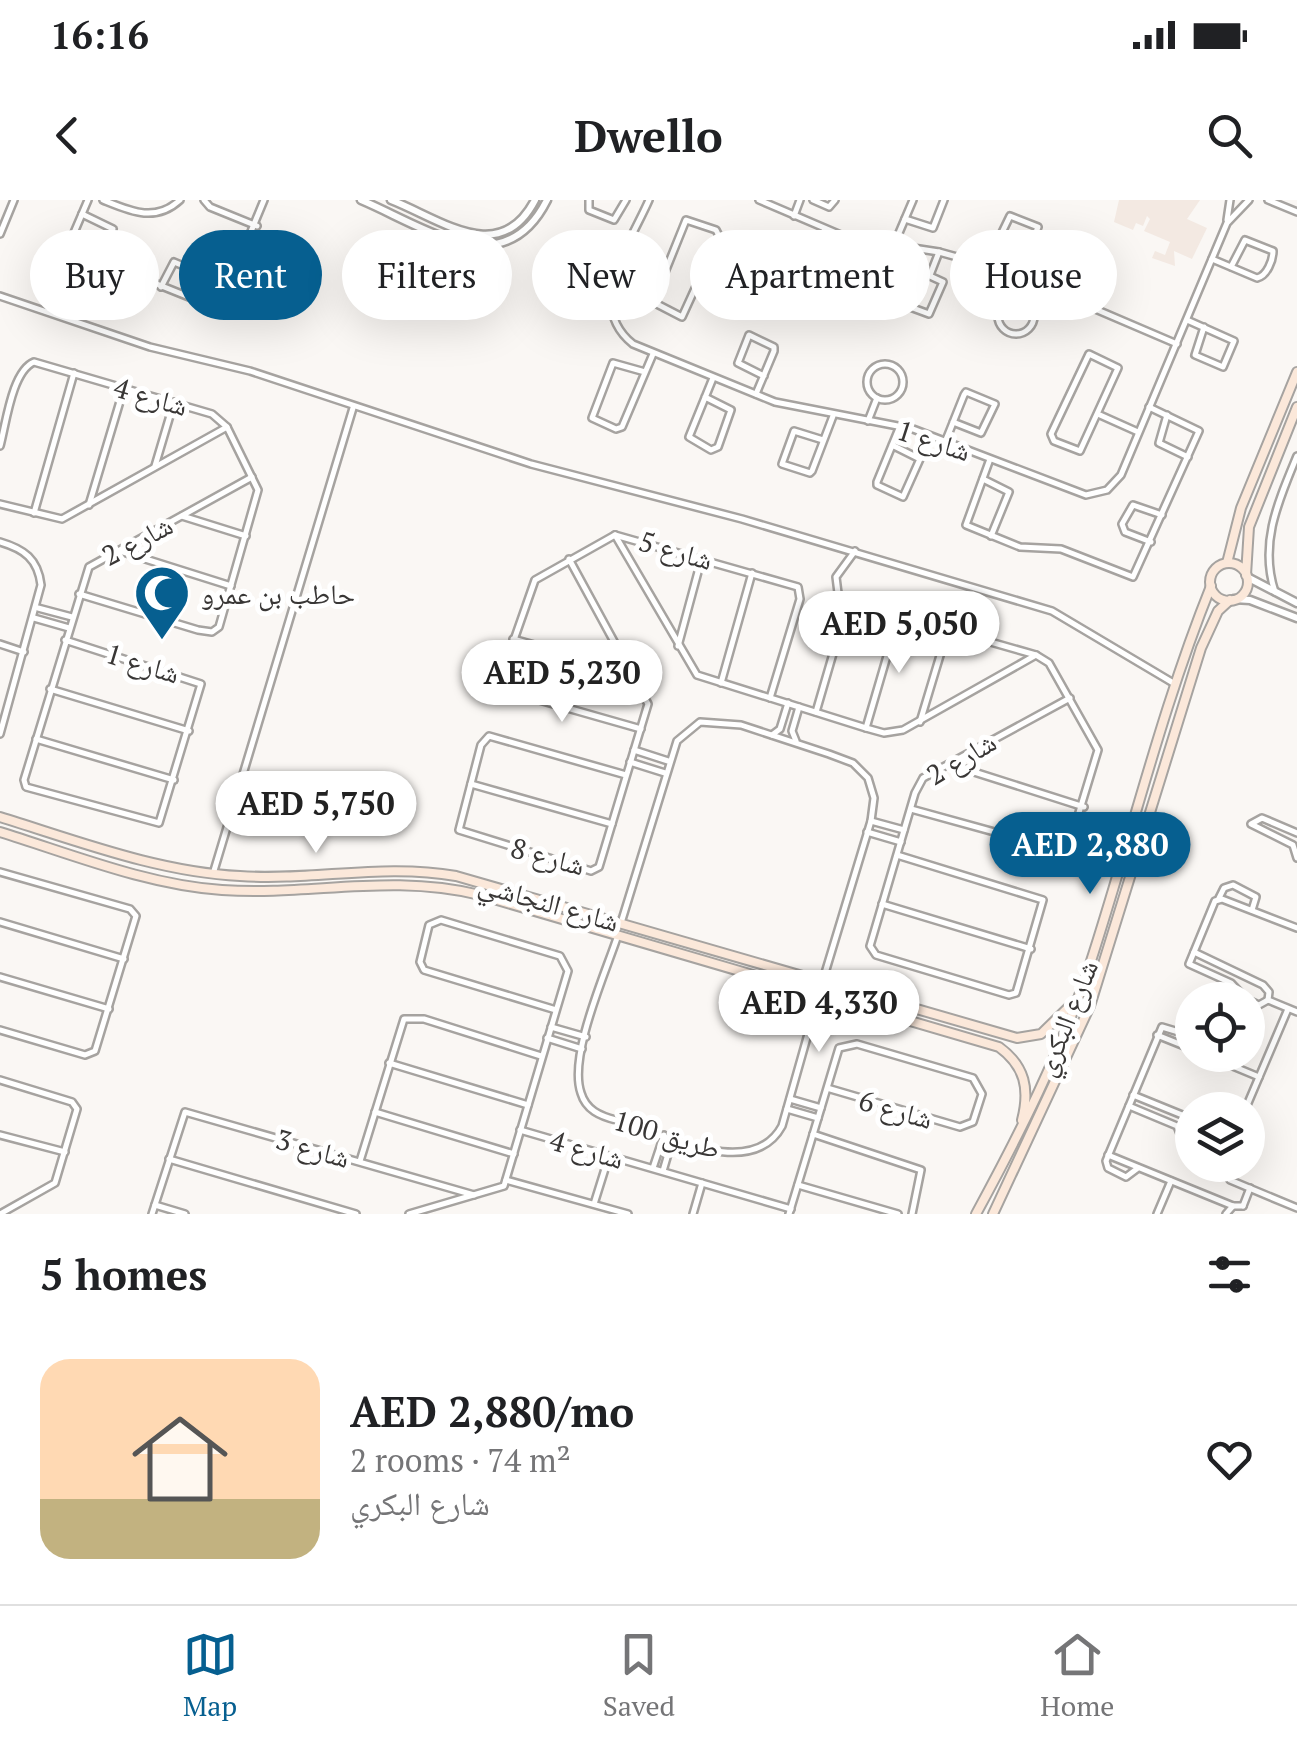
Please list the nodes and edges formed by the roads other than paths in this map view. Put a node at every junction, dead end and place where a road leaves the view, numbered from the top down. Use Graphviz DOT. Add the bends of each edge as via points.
graph roads {
  1 [pos="14,200"];
  2 [pos="88,200"];
  3 [pos="103,200"];
  4 [pos="180,200"];
  5 [pos="204,200"];
  6 [pos="264,200"];
  7 [pos="362,200"];
  8 [pos="391,200"];
  9 [pos="535,200"];
  10 [pos="547,200"];
  11 [pos="589,200"];
  12 [pos="626,200"];
  13 [pos="759,200"];
  14 [pos="800,200"];
  15 [pos="813,200"];
  16 [pos="835,200"];
  17 [pos="913,200"];
  18 [pos="944,200"];
  19 [pos="1230,200"];
  20 [pos="1248,200"];
  21 [pos="1268,200"];
  22 [pos="646,201"];
  23 [pos="1297,212"];
  24 [pos="82,214"];
  25 [pos="794,216"];
  26 [pos="905,219"];
  27 [pos="1227,223"];
  28 [pos="257,226"];
  29 [pos="824,228"];
  30 [pos="76,230"];
  31 [pos="111,230"];
  32 [pos="255,230"];
  33 [pos="635,230"];
  34 [pos="831,230"];
  35 [pos="900,230"];
  36 [pos="0,234"];
  37 [pos="996,245"];
  38 [pos="816,248"];
  39 [pos="930,251"];
  40 [pos="939,252"];
  41 [pos="950,255"];
  42 [pos="1212,259"];
  43 [pos="179,264"];
  44 [pos="1231,267"];
  45 [pos="666,268"];
  46 [pos="930,275"];
  47 [pos="590,282"];
  48 [pos="160,286"];
  49 [pos="179,294"];
  50 [pos="0,296"];
  51 [pos="1022,299"];
  52 [pos="1117,319"];
  53 [pos="613,320"];
  54 [pos="1187,320"];
  55 [pos="1204,327"];
  56 [pos="1177,344"];
  57 [pos="653,354"];
  58 [pos="645,372"];
  59 [pos="1297,372"];
  60 [pos="74,373"];
  61 [pos="764,376"];
  62 [pos="713,378"];
  63 [pos="124,388"];
  64 [pos="756,394"];
  65 [pos="705,397"];
  66 [pos="877,398"];
  67 [pos="174,402"];
  68 [pos="1149,407"];
  69 [pos="1297,407"];
  70 [pos="353,408"];
  71 [pos="1100,414"];
  72 [pos="1168,414"];
  73 [pos="833,416"];
  74 [pos="868,420"];
  75 [pos="953,422"];
  76 [pos="900,426"];
  77 [pos="227,428"];
  78 [pos="1139,432"];
  79 [pos="823,440"];
  80 [pos="946,440"];
  81 [pos="892,445"];
  82 [pos="0,446"];
  83 [pos="1188,456"];
  84 [pos="1297,456"];
  85 [pos="990,459"];
  86 [pos="154,469"];
  87 [pos="252,476"];
  88 [pos="982,479"];
  89 [pos="0,504"];
  90 [pos="89,505"];
  91 [pos="34,513"];
  92 [pos="1162,514"];
  93 [pos="182,516"];
  94 [pos="615,535"];
  95 [pos="246,536"];
  96 [pos="992,536"];
  97 [pos="0,542"];
  98 [pos="1150,542"];
  99 [pos="119,550"];
  100 [pos="855,551"];
  101 [pos="702,557"];
  102 [pos="569,559"];
  103 [pos="1227,563"];
  104 [pos="752,573"];
  105 [pos="1246,576"];
  106 [pos="231,586"];
  107 [pos="1211,586"];
  108 [pos="79,594"];
  109 [pos="1276,594"];
  110 [pos="1232,600"];
  111 [pos="1297,604"];
  112 [pos="850,605"];
  113 [pos="38,608"];
  114 [pos="899,615"];
  115 [pos="72,617"];
  116 [pos="34,618"];
  117 [pos="1297,618"];
  118 [pos="69,628"];
  119 [pos="948,630"];
  120 [pos="514,639"];
  121 [pos="65,640"];
  122 [pos="0,644"];
  123 [pos="678,646"];
  124 [pos="24,652"];
  125 [pos="1036,656"];
  126 [pos="631,672"];
  127 [pos="720,684"];
  128 [pos="1175,684"];
  129 [pos="50,689"];
  130 [pos="770,698"];
  131 [pos="1070,698"];
  132 [pos="788,704"];
  133 [pos="799,707"];
  134 [pos="816,712"];
  135 [pos="920,722"];
  136 [pos="866,728"];
  137 [pos="640,729"];
  138 [pos="189,731"];
  139 [pos="0,734"];
  140 [pos="772,736"];
  141 [pos="36,739"];
  142 [pos="797,744"];
  143 [pos="634,750"];
  144 [pos="668,761"];
  145 [pos="630,762"];
  146 [pos="948,764"];
  147 [pos="665,773"];
  148 [pos="626,776"];
  149 [pos="174,780"];
  150 [pos="470,783"];
  151 [pos="910,808"];
  152 [pos="1084,808"];
  153 [pos="0,817"];
  154 [pos="870,820"];
  155 [pos="612,824"];
  156 [pos="1130,824"];
  157 [pos="904,830"];
  158 [pos="0,832"];
  159 [pos="867,832"];
  160 [pos="1297,833"];
  161 [pos="56,834"];
  162 [pos="77,841"];
  163 [pos="901,842"];
  164 [pos="1293,844"];
  165 [pos="52,848"];
  166 [pos="71,854"];
  167 [pos="897,855"];
  168 [pos="1297,858"];
  169 [pos="0,872"];
  170 [pos="213,874"];
  171 [pos="1126,886"];
  172 [pos="514,892"];
  173 [pos="531,897"];
  174 [pos="1219,898"];
  175 [pos="510,904"];
  176 [pos="882,904"];
  177 [pos="530,909"];
  178 [pos="1252,910"];
  179 [pos="0,922"];
  180 [pos="622,923"];
  181 [pos="1297,928"];
  182 [pos="618,934"];
  183 [pos="1031,948"];
  184 [pos="1194,952"];
  185 [pos="124,959"];
  186 [pos="1238,971"];
  187 [pos="0,977"];
  188 [pos="1229,982"];
  189 [pos="1232,982"];
  190 [pos="822,983"];
  191 [pos="820,995"];
  192 [pos="1076,1000"];
  193 [pos="1268,1000"];
  194 [pos="1265,1002"];
  195 [pos="109,1009"];
  196 [pos="1288,1009"];
  197 [pos="556,1010"];
  198 [pos="1297,1012"];
  199 [pos="923,1013"];
  200 [pos="919,1023"];
  201 [pos="551,1027"];
  202 [pos="1175,1029"];
  203 [pos="0,1030"];
  204 [pos="1158,1035"];
  205 [pos="586,1037"];
  206 [pos="547,1038"];
  207 [pos="1175,1042"];
  208 [pos="582,1049"];
  209 [pos="542,1056"];
  210 [pos="389,1064"];
  211 [pos="1247,1072"];
  212 [pos="1259,1077"];
  213 [pos="0,1080"];
  214 [pos="827,1088"];
  215 [pos="1253,1092"];
  216 [pos="1133,1095"];
  217 [pos="790,1099"];
  218 [pos="528,1105"];
  219 [pos="1128,1106"];
  220 [pos="820,1108"];
  221 [pos="787,1109"];
  222 [pos="1175,1111"];
  223 [pos="375,1112"];
  224 [pos="818,1118"];
  225 [pos="1022,1120"];
  226 [pos="1175,1125"];
  227 [pos="520,1130"];
  228 [pos="0,1134"];
  229 [pos="664,1134"];
  230 [pos="813,1134"];
  231 [pos="673,1137"];
  232 [pos="64,1152"];
  233 [pos="514,1154"];
  234 [pos="1108,1155"];
  235 [pos="609,1156"];
  236 [pos="169,1159"];
  237 [pos="360,1161"];
  238 [pos="653,1168"];
  239 [pos="1138,1168"];
  240 [pos="663,1171"];
  241 [pos="506,1180"];
  242 [pos="1170,1181"];
  243 [pos="1236,1182"];
  244 [pos="702,1183"];
  245 [pos="798,1185"];
  246 [pos="1250,1188"];
  247 [pos="477,1196"];
  248 [pos="594,1204"];
  249 [pos="155,1205"];
  250 [pos="1232,1206"];
  251 [pos="1243,1206"];
  252 [pos="1297,1208"];
  253 [pos="790,1212"];
  254 [pos="0,1214"];
  255 [pos="152,1214"];
  256 [pos="185,1214"];
  257 [pos="356,1214"];
  258 [pos="409,1214"];
  259 [pos="628,1214"];
  260 [pos="693,1214"];
  261 [pos="898,1214"];
  262 [pos="912,1214"];
  263 [pos="976,1214"];
  264 [pos="993,1214"];
  265 [pos="1157,1214"];
  266 [pos="1226,1214"];
  267 [pos="1248,1214"];
  1 -- 36 [label="street"];
  2 -- 24 [label="street"];
  3 -- 4 [label="street" via="144,214"];
  5 -- 28 [label="street"];
  6 -- 28 [label="street"];
  7 -- 10 [label="street" via="484,247 516,240"];
  8 -- 9 [label="street" via="485,237 512,229"];
  11 -- 12 [label="street" via="588,210 612,220"];
  13 -- 25 [label="street"];
  14 -- 25 [label="street"];
  15 -- 16 [label="street" via="830,206"];
  17 -- 26 [label="street"];
  18 -- 26 [label="street" via="933,228"];
  19 -- 27 [label="street, شارع 1"];
  20 -- 27 [label="street, شارع 1"];
  21 -- 23 [label="street"];
  22 -- 33 [label="street"];
  24 -- 30 [label="street"];
  24 -- 31 [label="street"];
  25 -- 29 [label="street"];
  26 -- 35 [label="street"];
  27 -- 42 [label="street, شارع 1"];
  28 -- 32 [label="street"];
  29 -- 34 [label="street"];
  37 -- 37 [label="street" via="1010,216 1038,227 1026,256"];
  38 -- 38 [label="street" via="803,277 777,266 788,239"];
  39 -- 40 [label="street"];
  40 -- 41 [label="street"];
  40 -- 46 [label="street"];
  42 -- 44 [label="street"];
  42 -- 54 [label="street, شارع 1"];
  43 -- 48 [label="street" via="174,262"];
  44 -- 44 [label="street" via="1262,277 1272,250 1245,240"];
  45 -- 45 [label="street" via="654,304 684,316 718,232 686,220"];
  46 -- 46 [label="street" via="914,272 903,306 930,314 943,284"];
  47 -- 47 [label="street" via="560,270 549,297 576,308"];
  48 -- 49 [label="street"];
  50 -- 70 [label="street"];
  51 -- 51 [label="street" via="1009,297 997,323 1020,336 1034,308"];
  52 -- 56 [label="street"];
  53 -- 57 [label="street, شارع 1"];
  54 -- 55 [label="street"];
  54 -- 56 [label="street, شارع 1"];
  55 -- 55 [label="street" via="1234,341 1223,367 1196,355"];
  56 -- 68 [label="street, شارع 1"];
  57 -- 58 [label="street"];
  57 -- 62 [label="street, شارع 1"];
  58 -- 58 [label="street" via="619,429 592,418 613,362"];
  59 -- 103 [label="main road"];
  60 -- 63 [label="street, شارع 4"];
  60 -- 82 [label="street, شارع 4" via="34,362 26,366"];
  60 -- 91 [label="street"];
  61 -- 61 [label="street" via="774,345 749,335 737,362"];
  61 -- 64 [label="street"];
  62 -- 64 [label="street, شارع 1"];
  62 -- 65 [label="street"];
  63 -- 67 [label="street, شارع 4"];
  63 -- 90 [label="street"];
  64 -- 73 [label="street, شارع 1"];
  65 -- 65 [label="street" via="689,439 712,450 731,410"];
  66 -- 66 [label="street" via="893,401 904,371 876,362 865,390"];
  66 -- 74 [label="street"];
  67 -- 77 [label="street, شارع 4" via="212,414"];
  67 -- 86 [label="street"];
  68 -- 72 [label="street"];
  68 -- 78 [label="street, شارع 1"];
  69 -- 105 [label="main road" via="1249,527"];
  70 -- 100 [label="street" via="531,464"];
  70 -- 170 [label="street"];
  71 -- 71 [label="street" via="1118,368 1089,354 1051,437 1082,450"];
  71 -- 78 [label="street"];
  72 -- 83 [label="street" via="1159,443"];
  72 -- 83 [label="street" via="1199,429"];
  73 -- 74 [label="street, شارع 1"];
  73 -- 79 [label="street"];
  74 -- 76 [label="street, شارع 1"];
  75 -- 75 [label="street" via="966,392 995,404 982,433"];
  75 -- 80 [label="street"];
  76 -- 80 [label="street, شارع 1"];
  76 -- 81 [label="street"];
  77 -- 86 [label="street, شارع 4"];
  77 -- 87 [label="street"];
  78 -- 85 [label="street, شارع 1" via="1121,476 1097,494 1076,493"];
  79 -- 79 [label="street" via="810,474 782,464 794,431"];
  80 -- 85 [label="street, شارع 1"];
  81 -- 81 [label="street" via="877,486 903,497 920,458"];
  83 -- 92 [label="street"];
  84 -- 109 [label="street" via="1270,530 1266,565"];
  85 -- 88 [label="street"];
  86 -- 90 [label="street, شارع 4"];
  87 -- 93 [label="street, شارع 2"];
  87 -- 95 [label="street" via="258,490"];
  88 -- 96 [label="street" via="1009,492"];
  88 -- 96 [label="street" via="964,522"];
  89 -- 91 [label="street, شارع 4"];
  90 -- 91 [label="street, شارع 4" via="62,518"];
  92 -- 98 [label="street"];
  92 -- 98 [label="street" via="1133,504 1122,524 1125,532"];
  93 -- 95 [label="street"];
  93 -- 99 [label="street, شارع 2"];
  94 -- 101 [label="street, شارع 5"];
  94 -- 102 [label="street"];
  94 -- 123 [label="street, شارع 5"];
  95 -- 106 [label="street"];
  96 -- 98 [label="street" via="1020,547 1061,549 1131,578"];
  97 -- 113 [label="street" via="36,563"];
  99 -- 106 [label="street"];
  99 -- 108 [label="street, شارع 2" via="91,564"];
  100 -- 112 [label="street" via="836,577 838,593"];
  100 -- 128 [label="street" via="1052,611"];
  101 -- 104 [label="street, شارع 5"];
  101 -- 123 [label="street"];
  102 -- 120 [label="street" via="536,580"];
  102 -- 126 [label="street"];
  103 -- 105 [label="main road"];
  103 -- 107 [label="main road" via="1214,571"];
  104 -- 127 [label="street"];
  104 -- 130 [label="street, شارع 5" via="800,593"];
  105 -- 109 [label="street"];
  105 -- 110 [label="main road" via="1246,590"];
  106 -- 108 [label="street" via="212,632"];
  107 -- 110 [label="main road" via="1218,597"];
  107 -- 128 [label="main road, شارع البكري"];
  108 -- 115 [label="street, شارع 2"];
  109 -- 111 [label="street"];
  110 -- 117 [label="street"];
  110 -- 171 [label="main road, شارع البكري" via="1218,611 1202,648"];
  112 -- 114 [label="street"];
  112 -- 134 [label="street"];
  113 -- 115 [label="street"];
  113 -- 116 [label="street"];
  114 -- 119 [label="street"];
  114 -- 136 [label="street"];
  115 -- 118 [label="street, شارع 2"];
  116 -- 118 [label="street"];
  116 -- 124 [label="street"];
  118 -- 121 [label="street, شارع 2"];
  119 -- 125 [label="street"];
  119 -- 135 [label="street"];
  120 -- 126 [label="street"];
  120 -- 137 [label="street" via="502,677 508,690"];
  121 -- 129 [label="street, شارع 1"];
  121 -- 138 [label="street, شارع 1" via="197,680"];
  122 -- 124 [label="street"];
  123 -- 127 [label="street, شارع 5" via="697,675"];
  124 -- 139 [label="street"];
  125 -- 131 [label="street" via="1049,664"];
  125 -- 135 [label="street"];
  126 -- 137 [label="street" via="648,704"];
  127 -- 130 [label="street, شارع 5"];
  128 -- 156 [label="main road, شارع البكري"];
  129 -- 138 [label="street"];
  129 -- 141 [label="street, شارع 1"];
  130 -- 132 [label="street, شارع 5"];
  131 -- 146 [label="street, شارع 2"];
  131 -- 152 [label="street" via="1098,750"];
  132 -- 133 [label="street, شارع 5"];
  132 -- 140 [label="street"];
  133 -- 134 [label="street, شارع 5"];
  133 -- 142 [label="street" via="792,732"];
  134 -- 136 [label="street"];
  135 -- 136 [label="street" via="892,733"];
  137 -- 143 [label="street"];
  138 -- 149 [label="street, شارع 1"];
  140 -- 142 [label="street"];
  140 -- 144 [label="street" via="700,722 682,734"];
  141 -- 149 [label="street"];
  141 -- 149 [label="street, شارع 1" via="26,787 154,824 162,820"];
  142 -- 154 [label="street" via="861,769 874,798"];
  143 -- 144 [label="street"];
  143 -- 145 [label="street"];
  144 -- 147 [label="street"];
  145 -- 147 [label="street"];
  145 -- 148 [label="street"];
  146 -- 151 [label="street, شارع 2" via="922,778"];
  146 -- 152 [label="street"];
  147 -- 180 [label="street"];
  148 -- 150 [label="street, شارع 8" via="489,736"];
  148 -- 155 [label="street, شارع 8"];
  150 -- 155 [label="street"];
  150 -- 155 [label="street, شارع 8" via="459,830 572,865 596,870"];
  151 -- 152 [label="street" via="1060,853 1070,848"];
  151 -- 157 [label="street, شارع 2"];
  153 -- 161 [label="main road, شارع النجاشي"];
  154 -- 157 [label="street"];
  154 -- 159 [label="street"];
  156 -- 171 [label="main road" via="1138,828"];
  156 -- 192 [label="main road, شارع البكري"];
  157 -- 163 [label="street, شارع 2"];
  158 -- 165 [label="main road, شارع النجاشي"];
  159 -- 163 [label="street"];
  159 -- 190 [label="street"];
  160 -- 164 [label="street"];
  160 -- 164 [label="street" via="1252,820 1253,828"];
  161 -- 162 [label="main road, شارع النجاشي"];
  161 -- 165 [label="main road"];
  162 -- 166 [label="main road" via="70,844"];
  162 -- 170 [label="main road, شارع النجاشي"];
  163 -- 167 [label="street, شارع 2"];
  164 -- 168 [label="street"];
  165 -- 166 [label="main road, شارع النجاشي"];
  166 -- 175 [label="main road, شارع النجاشي" via="218,890 407,882"];
  167 -- 176 [label="street"];
  167 -- 183 [label="street" via="1043,900"];
  169 -- 185 [label="street" via="133,911"];
  170 -- 172 [label="main road, شارع النجاشي" via="407,869"];
  171 -- 264 [label="main road, شارع البكري" via="1076,1042"];
  172 -- 173 [label="main road, شارع النجاشي"];
  172 -- 175 [label="main road"];
  173 -- 177 [label="main road"];
  173 -- 180 [label="main road, شارع النجاشي"];
  174 -- 178 [label="street"];
  174 -- 178 [label="street" via="1233,886 1256,897"];
  174 -- 184 [label="street"];
  175 -- 177 [label="main road, شارع النجاشي"];
  176 -- 183 [label="street"];
  176 -- 183 [label="street" via="872,953 952,978 1016,993"];
  177 -- 182 [label="main road, شارع النجاشي"];
  178 -- 181 [label="street"];
  179 -- 185 [label="street"];
  180 -- 190 [label="main road, شارع النجاشي"];
  182 -- 191 [label="main road, شارع النجاشي"];
  182 -- 205 [label="street, طريق 100"];
  184 -- 186 [label="street"];
  184 -- 188 [label="street" via="1190,965"];
  185 -- 195 [label="street"];
  186 -- 189 [label="street"];
  186 -- 193 [label="street" via="1266,988"];
  187 -- 195 [label="street"];
  190 -- 199 [label="main road, شارع النجاشي"];
  191 -- 200 [label="main road, شارع النجاشي"];
  191 -- 217 [label="street, طريق 100"];
  192 -- 199 [label="main road, شارع النجاشي" via="1041,1034 1017,1038"];
  192 -- 225 [label="main road, شارع البكري"];
  193 -- 194 [label="street"];
  193 -- 196 [label="street"];
  195 -- 203 [label="street" via="98,1047 89,1055"];
  196 -- 198 [label="street"];
  196 -- 212 [label="street"];
  197 -- 197 [label="street" via="566,960 440,920 430,924 420,962 424,970"];
  197 -- 201 [label="street"];
  199 -- 200 [label="main road"];
  200 -- 225 [label="main road, شارع النجاشي" via="1009,1055 1025,1085"];
  201 -- 205 [label="street"];
  201 -- 206 [label="street"];
  202 -- 204 [label="street" via="1166,1026"];
  204 -- 207 [label="street"];
  204 -- 216 [label="street"];
  205 -- 208 [label="street, طريق 100"];
  206 -- 208 [label="street"];
  206 -- 209 [label="street"];
  208 -- 229 [label="street, طريق 100" via="579,1090 590,1108"];
  209 -- 210 [label="street" via="410,1016 401,1024"];
  209 -- 218 [label="street"];
  210 -- 218 [label="street"];
  210 -- 223 [label="street"];
  211 -- 212 [label="street"];
  212 -- 215 [label="street"];
  213 -- 232 [label="street" via="76,1105"];
  214 -- 214 [label="street, شارع 6" via="960,1127 973,1122 982,1094 973,1078 850,1044 839,1048"];
  214 -- 220 [label="street"];
  216 -- 219 [label="street"];
  216 -- 222 [label="street"];
  217 -- 220 [label="street"];
  217 -- 221 [label="street, طريق 100"];
  218 -- 227 [label="street"];
  219 -- 226 [label="street"];
  219 -- 234 [label="street"];
  220 -- 224 [label="street"];
  221 -- 224 [label="street"];
  221 -- 231 [label="street, طريق 100" via="777,1135 746,1152"];
  223 -- 233 [label="street"];
  223 -- 237 [label="street"];
  224 -- 230 [label="street"];
  225 -- 263 [label="main road, شارع البكري"];
  227 -- 233 [label="street"];
  227 -- 235 [label="street, شارع 4"];
  228 -- 232 [label="street"];
  229 -- 231 [label="street, طريق 100"];
  229 -- 238 [label="street, شارع 4"];
  230 -- 245 [label="street"];
  230 -- 262 [label="street" via="921,1170"];
  231 -- 240 [label="street"];
  232 -- 254 [label="street" via="55,1184"];
  233 -- 241 [label="street"];
  234 -- 239 [label="street"];
  234 -- 239 [label="street" via="1111,1171 1130,1177"];
  235 -- 238 [label="street, شارع 4"];
  235 -- 248 [label="street"];
  236 -- 237 [label="street, شارع 3" via="185,1112"];
  236 -- 249 [label="street, شارع 3"];
  236 -- 257 [label="street"];
  237 -- 247 [label="street, شارع 3"];
  238 -- 240 [label="street, شارع 4"];
  239 -- 242 [label="street"];
  240 -- 244 [label="street, شارع 4"];
  241 -- 247 [label="street"];
  241 -- 248 [label="street"];
  242 -- 250 [label="street"];
  242 -- 265 [label="street"];
  243 -- 246 [label="street"];
  244 -- 253 [label="street, شارع 4"];
  244 -- 260 [label="street"];
  245 -- 253 [label="street"];
  245 -- 261 [label="street"];
  246 -- 251 [label="street"];
  246 -- 252 [label="street"];
  247 -- 258 [label="street"];
  248 -- 259 [label="street"];
  249 -- 255 [label="street, شارع 3"];
  249 -- 256 [label="street"];
  250 -- 251 [label="street"];
  250 -- 266 [label="street"];
  251 -- 267 [label="street"];
}
